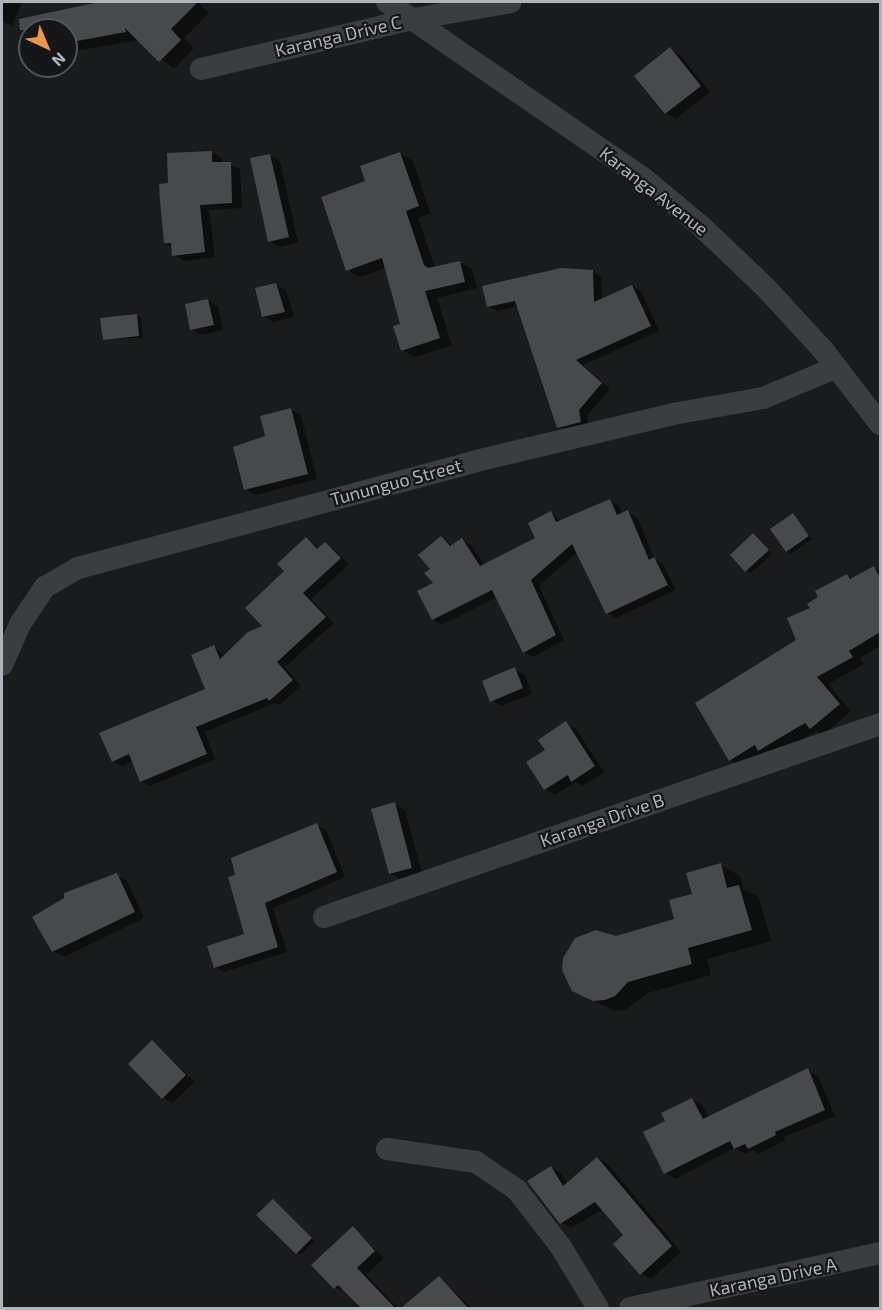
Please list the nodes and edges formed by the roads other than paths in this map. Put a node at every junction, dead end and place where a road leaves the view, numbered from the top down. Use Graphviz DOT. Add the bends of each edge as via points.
graph roads {
  1 [pos="387,2"];
  2 [pos="511,2"];
  3 [pos="413,19"];
  4 [pos="201,69"];
  5 [pos="837,367"];
  6 [pos="880,424"];
  7 [pos="11,623"];
  8 [pos="2,665"];
  9 [pos="880,724"];
  10 [pos="324,917"];
  11 [pos="387,1149"];
  12 [pos="880,1253"];
  13 [pos="598,1308"];
  14 [pos="630,1308"];
  1 -- 3 [label="street, Karanga Avenue"];
  2 -- 3 [label="street, Karanga Drive C"];
  3 -- 4 [label="street, Karanga Drive C"];
  3 -- 5 [label="street, Karanga Avenue" via="642,177 765,286"];
  5 -- 6 [label="street, Karanga Avenue"];
  5 -- 7 [label="street, Tununguo Street" via="763,398 673,414 476,461 78,568 45,587"];
  7 -- 8 [label="street, Tununguo Street"];
  9 -- 10 [label="street, Karanga Drive B"];
  11 -- 13 [label="street" via="476,1162 517,1190 561,1247"];
  12 -- 14 [label="street, Karanga Drive A"];
}
